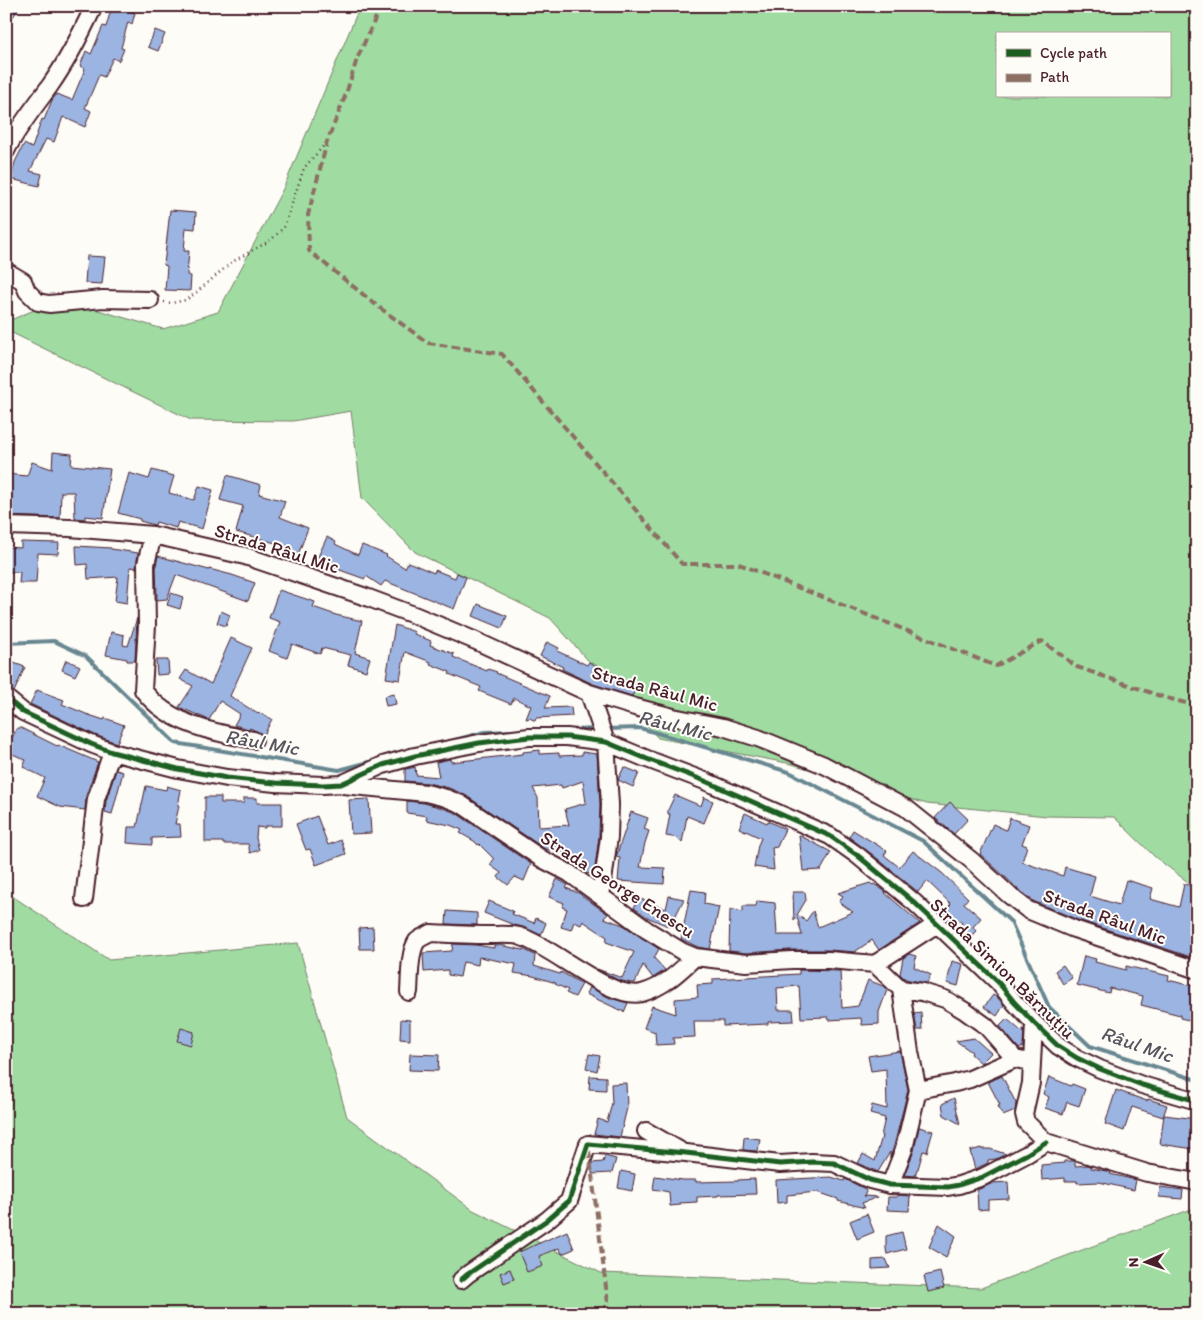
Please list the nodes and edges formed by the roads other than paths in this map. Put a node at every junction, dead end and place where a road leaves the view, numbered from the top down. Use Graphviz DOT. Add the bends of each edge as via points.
graph roads {
  1 [pos="94,6"];
  2 [pos="6,151"];
  3 [pos="6,271"];
  4 [pos="150,300"];
  5 [pos="6,526"];
  6 [pos="153,535"];
  7 [pos="589,693"];
  8 [pos="6,698"];
  9 [pos="605,738"];
  10 [pos="254,740"];
  11 [pos="112,752"];
  12 [pos="341,784"];
  13 [pos="601,896"];
  14 [pos="84,899"];
  15 [pos="937,924"];
  16 [pos="695,957"];
  17 [pos="874,964"];
  18 [pos="1197,970"];
  19 [pos="901,989"];
  20 [pos="409,992"];
  21 [pos="1034,1023"];
  22 [pos="1015,1059"];
  23 [pos="1032,1062"];
  24 [pos="918,1090"];
  25 [pos="1197,1101"];
  26 [pos="646,1130"];
  27 [pos="1046,1142"];
  28 [pos="686,1153"];
  29 [pos="1197,1182"];
  30 [pos="890,1186"];
  31 [pos="461,1280"];
  1 -- 2 [label="street" via="66,60"];
  3 -- 4 [label="street" via="23,281 27,291 38,302"];
  5 -- 6 [label="street, Strada Râul Mic"];
  6 -- 7 [label="street, Strada Râul Mic" via="245,556 366,596 476,641"];
  6 -- 10 [label="street" via="146,564 143,690 149,698 185,722 219,734"];
  7 -- 9 [label="street"];
  7 -- 18 [label="street, Strada Râul Mic" via="758,738 824,766 906,808 1028,910"];
  8 -- 11 [label="street, Strada Simion Bărnuțiu" via="23,712"];
  9 -- 12 [label="street, Strada Simion Bărnuțiu" via="529,737 479,743 383,765"];
  9 -- 13 [label="street" via="610,804"];
  9 -- 15 [label="street, Strada Simion Bărnuțiu" via="830,836 893,884"];
  11 -- 12 [label="street, Strada Simion Bărnuțiu" via="227,778 323,786"];
  11 -- 14 [label="street" via="96,799"];
  12 -- 13 [label="street, Strada George Enescu" via="426,793 461,804"];
  13 -- 16 [label="street, Strada George Enescu" via="647,930"];
  15 -- 17 [label="street"];
  15 -- 21 [label="street, Strada Simion Bărnuțiu" via="998,982"];
  16 -- 17 [label="street, Strada George Enescu" via="746,963 829,960"];
  16 -- 20 [label="street" via="668,981 642,993 628,994 518,936 431,933 421,938 412,952"];
  17 -- 19 [label="street"];
  19 -- 22 [label="street" via="930,994 965,1011 986,1026"];
  19 -- 24 [label="street"];
  21 -- 23 [label="street"];
  21 -- 25 [label="street, Strada Simion Bărnuțiu" via="1058,1046 1077,1058 1142,1085"];
  22 -- 23 [label="street"];
  22 -- 24 [label="street" via="970,1079"];
  23 -- 27 [label="street" via="1024,1114 1026,1122"];
  24 -- 30 [label="street" via="904,1149"];
  26 -- 28 [label="street"];
  27 -- 29 [label="street" via="1147,1173"];
  27 -- 30 [label="street" via="958,1185"];
  28 -- 30 [label="street" via="780,1164 834,1163"];
  28 -- 31 [label="street" via="588,1144 569,1201"];
}
